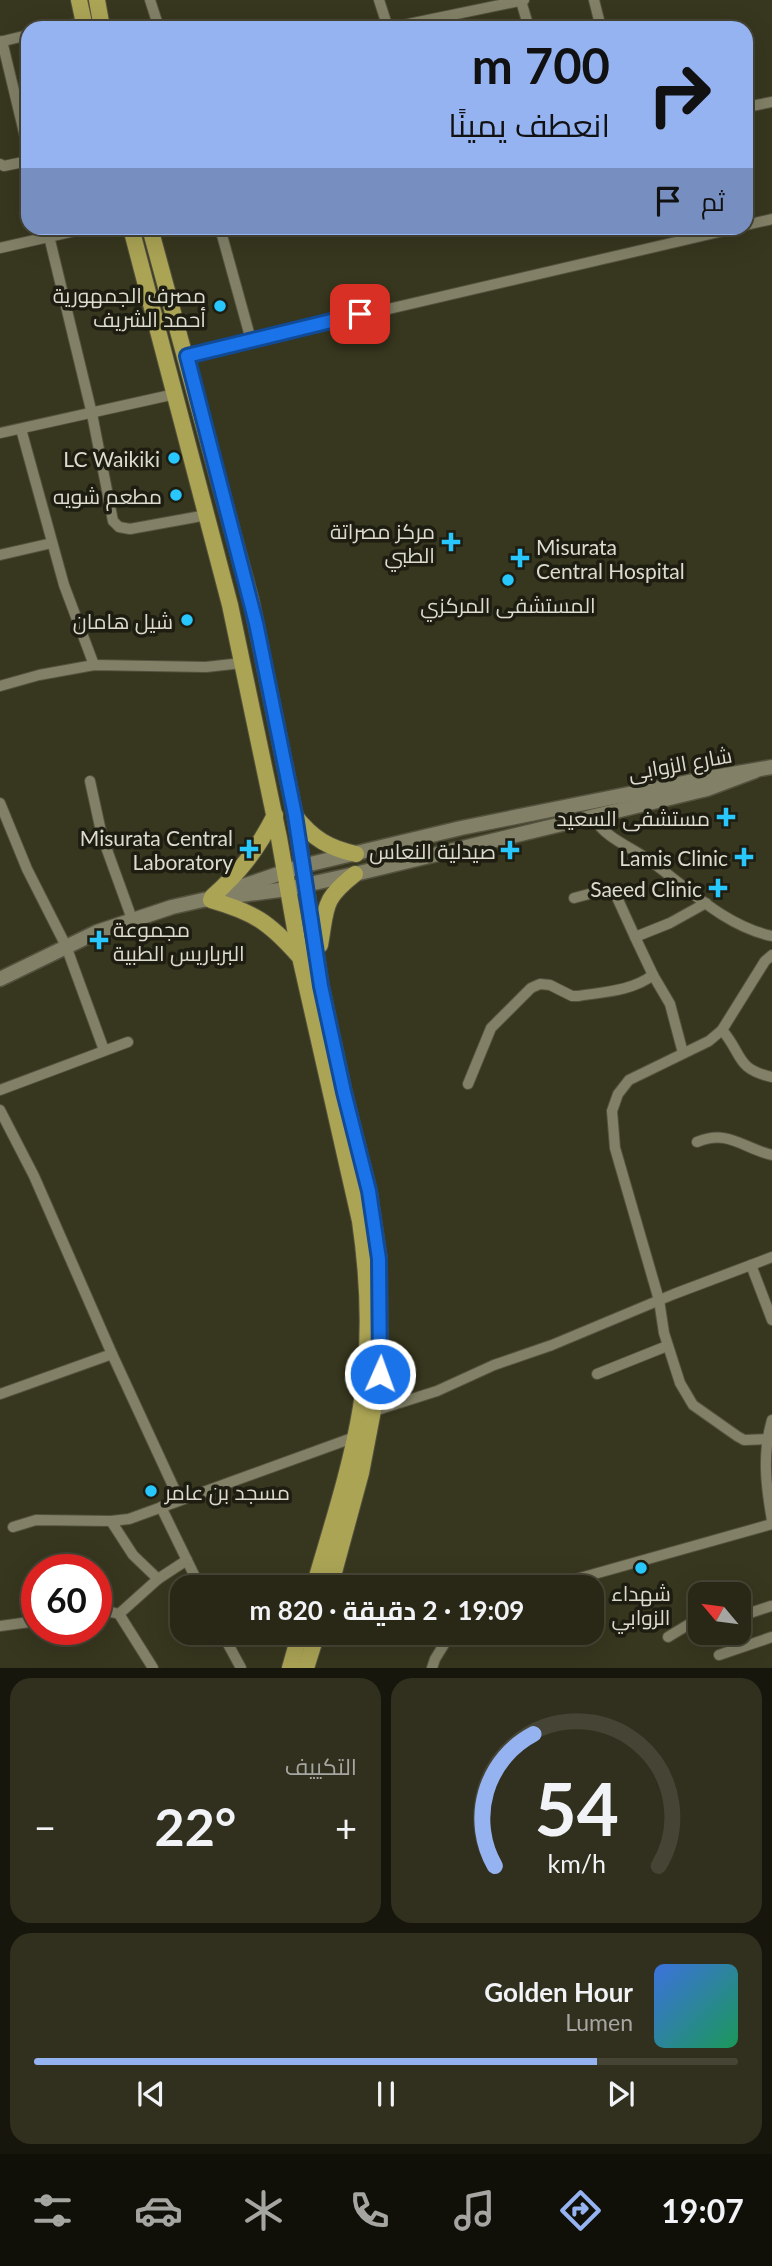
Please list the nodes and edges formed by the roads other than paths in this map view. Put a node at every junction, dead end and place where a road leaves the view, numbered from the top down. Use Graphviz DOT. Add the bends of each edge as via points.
graph roads {
  1 [pos="79,0"];
  2 [pos="97,0"];
  3 [pos="150,0"];
  4 [pos="379,0"];
  5 [pos="523,0"];
  6 [pos="594,0"];
  7 [pos="482,4"];
  8 [pos="83,21"];
  9 [pos="101,21"];
  10 [pos="157,21"];
  11 [pos="386,21"];
  12 [pos="415,21"];
  13 [pos="528,21"];
  14 [pos="599,21"];
  15 [pos="21,37"];
  16 [pos="1,42"];
  17 [pos="772,102"];
  18 [pos="753,106"];
  19 [pos="21,121"];
  20 [pos="21,162"];
  21 [pos="0,164"];
  22 [pos="772,219"];
  23 [pos="753,223"];
  24 [pos="39,235"];
  25 [pos="50,235"];
  26 [pos="133,235"];
  27 [pos="152,235"];
  28 [pos="222,235"];
  29 [pos="706,235"];
  30 [pos="0,247"];
  31 [pos="251,340"];
  32 [pos="187,356"];
  33 [pos="175,394"];
  34 [pos="92,414"];
  35 [pos="21,429"];
  36 [pos="0,433"];
  37 [pos="206,515"];
  38 [pos="52,543"];
  39 [pos="0,555"];
  40 [pos="242,663"];
  41 [pos="94,665"];
  42 [pos="0,686"];
  43 [pos="772,767"];
  44 [pos="755,771"];
  45 [pos="90,781"];
  46 [pos="0,803"];
  47 [pos="275,815"];
  48 [pos="295,815"];
  49 [pos="594,818"];
  50 [pos="461,828"];
  51 [pos="464,848"];
  52 [pos="356,854"];
  53 [pos="302,866"];
  54 [pos="284,872"];
  55 [pos="355,874"];
  56 [pos="304,885"];
  57 [pos="287,889"];
  58 [pos="574,898"];
  59 [pos="209,899"];
  60 [pos="706,903"];
  61 [pos="132,919"];
  62 [pos="772,936"];
  63 [pos="635,937"];
  64 [pos="66,946"];
  65 [pos="772,955"];
  66 [pos="300,957"];
  67 [pos="317,957"];
  68 [pos="653,975"];
  69 [pos="0,979"];
  70 [pos="722,1030"];
  71 [pos="128,1042"];
  72 [pos="104,1050"];
  73 [pos="683,1053"];
  74 [pos="772,1077"];
  75 [pos="468,1084"];
  76 [pos="0,1090"];
  77 [pos="0,1110"];
  78 [pos="697,1142"];
  79 [pos="772,1155"];
  80 [pos="772,1257"];
  81 [pos="751,1265"];
  82 [pos="659,1300"];
  83 [pos="772,1320"];
  84 [pos="667,1346"];
  85 [pos="112,1354"];
  86 [pos="597,1374"];
  87 [pos="0,1394"];
  88 [pos="374,1411"];
  89 [pos="772,1420"];
  90 [pos="355,1437"];
  91 [pos="769,1439"];
  92 [pos="179,1499"];
  93 [pos="161,1507"];
  94 [pos="110,1521"];
  95 [pos="772,1522"];
  96 [pos="13,1527"];
  97 [pos="187,1560"];
  98 [pos="194,1575"];
  99 [pos="317,1575"];
  100 [pos="333,1575"];
  101 [pos="589,1575"];
  102 [pos="158,1579"];
  103 [pos="772,1609"];
  104 [pos="112,1612"];
  105 [pos="751,1613"];
  106 [pos="119,1614"];
  107 [pos="21,1623"];
  108 [pos="688,1625"];
  109 [pos="0,1626"];
  110 [pos="668,1637"];
  111 [pos="772,1637"];
  112 [pos="229,1645"];
  113 [pos="297,1645"];
  114 [pos="313,1645"];
  115 [pos="444,1645"];
  116 [pos="719,1655"];
  117 [pos="153,1668"];
  118 [pos="241,1668"];
  119 [pos="290,1668"];
  120 [pos="306,1668"];
  121 [pos="432,1668"];
  1 -- 8 [label="main road"];
  2 -- 9 [label="main road"];
  3 -- 10 [label="street"];
  4 -- 11 [label="street"];
  5 -- 7 [label="street"];
  5 -- 13 [label="street"];
  6 -- 14 [label="street"];
  7 -- 12 [label="street"];
  15 -- 16 [label="street"];
  16 -- 19 [label="street"];
  17 -- 18 [label="street"];
  20 -- 21 [label="street"];
  22 -- 23 [label="street"];
  24 -- 30 [label="street"];
  25 -- 34 [label="street"];
  26 -- 33 [label="main road"];
  27 -- 32 [label="main road"];
  28 -- 31 [label="street"];
  29 -- 31 [label="street"];
  31 -- 32 [label="street"];
  32 -- 48 [label="main road" via="251,600"];
  33 -- 34 [label="street"];
  33 -- 37 [label="main road"];
  34 -- 35 [label="street"];
  34 -- 37 [label="street" via="116,525 130,529"];
  35 -- 36 [label="street"];
  35 -- 38 [label="street"];
  37 -- 40 [label="main road"];
  38 -- 39 [label="street"];
  38 -- 41 [label="street"];
  40 -- 41 [label="street" via="206,667"];
  40 -- 47 [label="main road"];
  41 -- 42 [label="street"];
  43 -- 44 [label="street"];
  44 -- 49 [label="street, شارع الزوابى" via="707,789"];
  44 -- 50 [label="street, شارع الزوابى"];
  45 -- 61 [label="street" via="102,836"];
  46 -- 64 [label="street"];
  47 -- 54 [label="main road"];
  47 -- 59 [label="main road" via="244,867"];
  48 -- 52 [label="main road" via="321,843"];
  48 -- 53 [label="main road"];
  49 -- 51 [label="street, شارع الزوابى"];
  49 -- 60 [label="street" via="600,829"];
  50 -- 51 [label="street"];
  50 -- 52 [label="street, شارع الزوابى"];
  51 -- 55 [label="street, شارع الزوابى"];
  52 -- 53 [label="street, شارع الزوابى"];
  53 -- 54 [label="street, شارع الزوابى"];
  53 -- 56 [label="main road"];
  54 -- 57 [label="main road"];
  54 -- 59 [label="street, شارع الزوابى"];
  55 -- 56 [label="street, شارع الزوابى"];
  55 -- 67 [label="main road" via="329,900"];
  56 -- 57 [label="street, شارع الزوابى"];
  56 -- 67 [label="main road"];
  57 -- 59 [label="street, شارع الزوابى"];
  57 -- 66 [label="main road"];
  58 -- 63 [label="street" via="614,891"];
  59 -- 61 [label="street"];
  59 -- 66 [label="main road" via="264,921"];
  60 -- 62 [label="street" via="753,931"];
  60 -- 63 [label="street"];
  61 -- 64 [label="street"];
  63 -- 68 [label="street"];
  64 -- 69 [label="street"];
  64 -- 72 [label="street"];
  65 -- 70 [label="street"];
  66 -- 90 [label="main road" via="365,1258 365,1375"];
  67 -- 88 [label="main road" via="369,1191 379,1259 380,1374"];
  68 -- 73 [label="street" via="670,1004"];
  68 -- 75 [label="street" via="626,989 578,996 550,985 536,985 491,1028"];
  70 -- 73 [label="street"];
  70 -- 74 [label="street" via="746,1066"];
  71 -- 72 [label="street"];
  72 -- 76 [label="street"];
  73 -- 82 [label="street" via="629,1080 612,1111 615,1148"];
  77 -- 85 [label="street"];
  78 -- 79 [label="street" via="725,1137"];
  80 -- 81 [label="street"];
  81 -- 82 [label="street"];
  81 -- 83 [label="street"];
  82 -- 84 [label="street"];
  82 -- 88 [label="street" via="437,1391"];
  84 -- 86 [label="street"];
  84 -- 91 [label="street" via="693,1405 744,1440"];
  85 -- 87 [label="street"];
  85 -- 92 [label="street"];
  88 -- 100 [label="main road"];
  89 -- 91 [label="street"];
  90 -- 92 [label="street"];
  90 -- 99 [label="main road"];
  91 -- 95 [label="street" via="765,1452"];
  92 -- 93 [label="street"];
  93 -- 94 [label="street"];
  93 -- 97 [label="street"];
  94 -- 96 [label="street" via="46,1520"];
  94 -- 102 [label="street" via="133,1555"];
  95 -- 101 [label="street"];
  97 -- 98 [label="street"];
  97 -- 102 [label="street"];
  102 -- 106 [label="street"];
  103 -- 105 [label="street"];
  104 -- 106 [label="street"];
  106 -- 117 [label="street"];
  107 -- 109 [label="street"];
  108 -- 110 [label="street"];
  111 -- 116 [label="street"];
  112 -- 118 [label="street"];
  113 -- 119 [label="main road"];
  114 -- 120 [label="main road"];
  115 -- 121 [label="street"];
}
